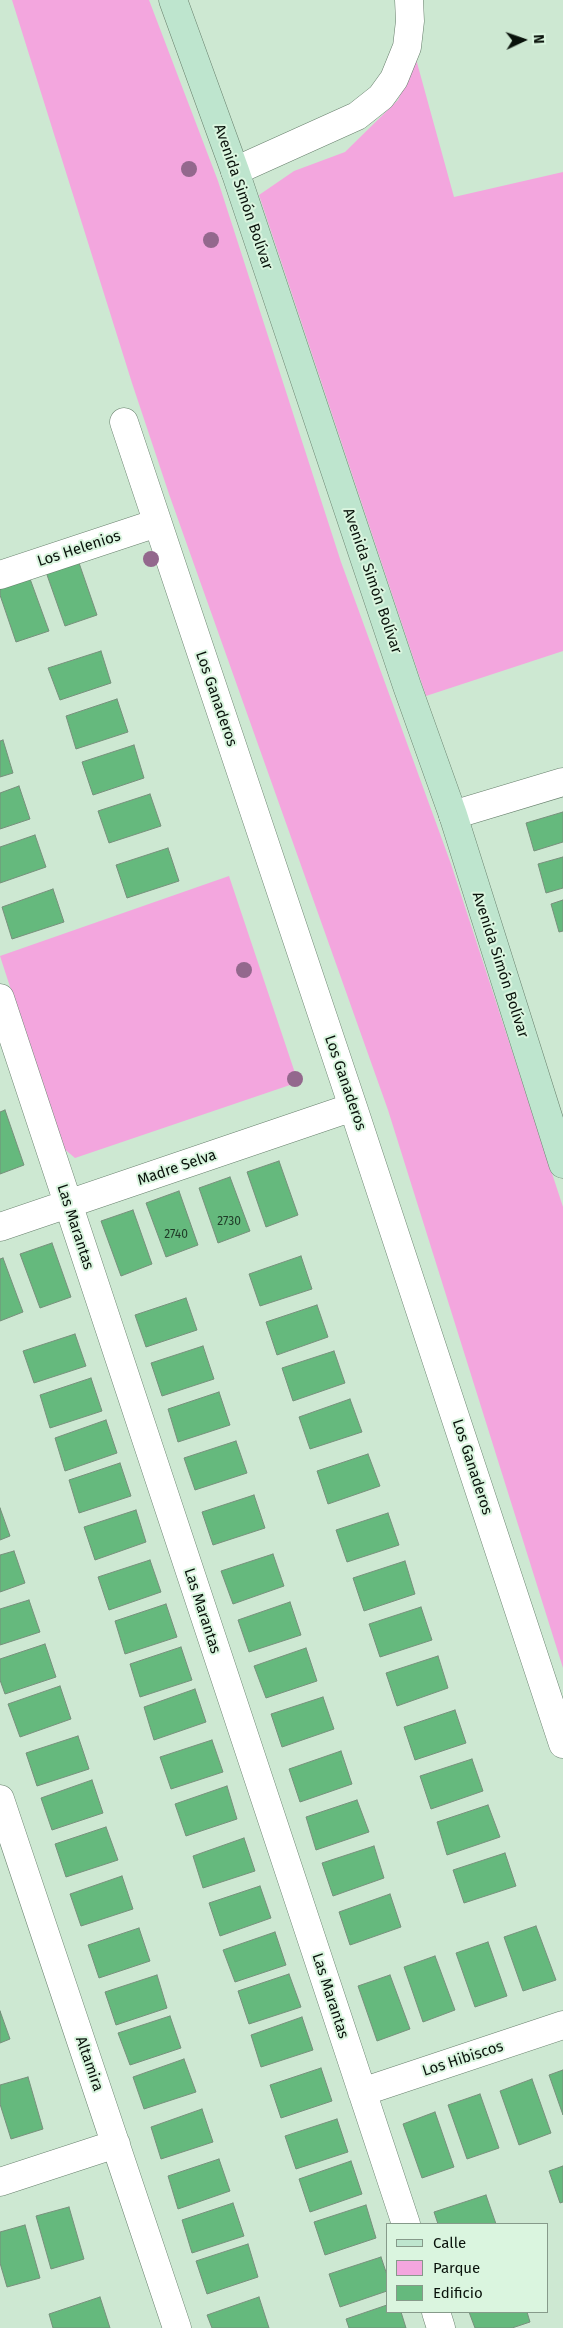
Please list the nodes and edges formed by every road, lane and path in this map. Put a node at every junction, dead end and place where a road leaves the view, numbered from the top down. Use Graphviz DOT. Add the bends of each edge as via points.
graph roads {
  1 [pos="173,0"];
  2 [pos="409,0"];
  3 [pos="235,171"];
  4 [pos="124,422"];
  5 [pos="157,523"];
  6 [pos="0,575"];
  7 [pos="563,782"];
  8 [pos="453,814"];
  9 [pos="0,998"];
  10 [pos="354,1106"];
  11 [pos="563,1164"];
  12 [pos="68,1206"];
  13 [pos="0,1227"];
  14 [pos="563,1744"];
  15 [pos="0,1800"];
  16 [pos="563,2025"];
  17 [pos="362,2092"];
  18 [pos="116,2144"];
  19 [pos="0,2182"];
  20 [pos="406,2223"];
  21 [pos="436,2313"];
  22 [pos="177,2328"];
  23 [pos="441,2328"];
  1 -- 3 [label="street, Avenida Simón Bolívar"];
  2 -- 3 [label="street" via="407,47 394,79 381,97 357,116"];
  3 -- 8 [label="street, Avenida Simón Bolívar"];
  4 -- 5 [label="street, Los Ganaderos"];
  5 -- 6 [label="street, Los Helenios"];
  5 -- 10 [label="street, Los Ganaderos"];
  7 -- 8 [label="street"];
  8 -- 11 [label="street, Avenida Simón Bolívar"];
  9 -- 12 [label="street, Las Marantas"];
  10 -- 12 [label="street, Madre Selva"];
  10 -- 14 [label="street, Los Ganaderos"];
  12 -- 13 [label="street, Madre Selva"];
  12 -- 17 [label="street, Las Marantas"];
  15 -- 18 [label="street, Altamira"];
  16 -- 17 [label="street, Los Hibiscos"];
  17 -- 20 [label="street, Las Marantas"];
  18 -- 19 [label="street"];
  18 -- 22 [label="street, Altamira"];
  21 -- 23 [label="street"];
}
